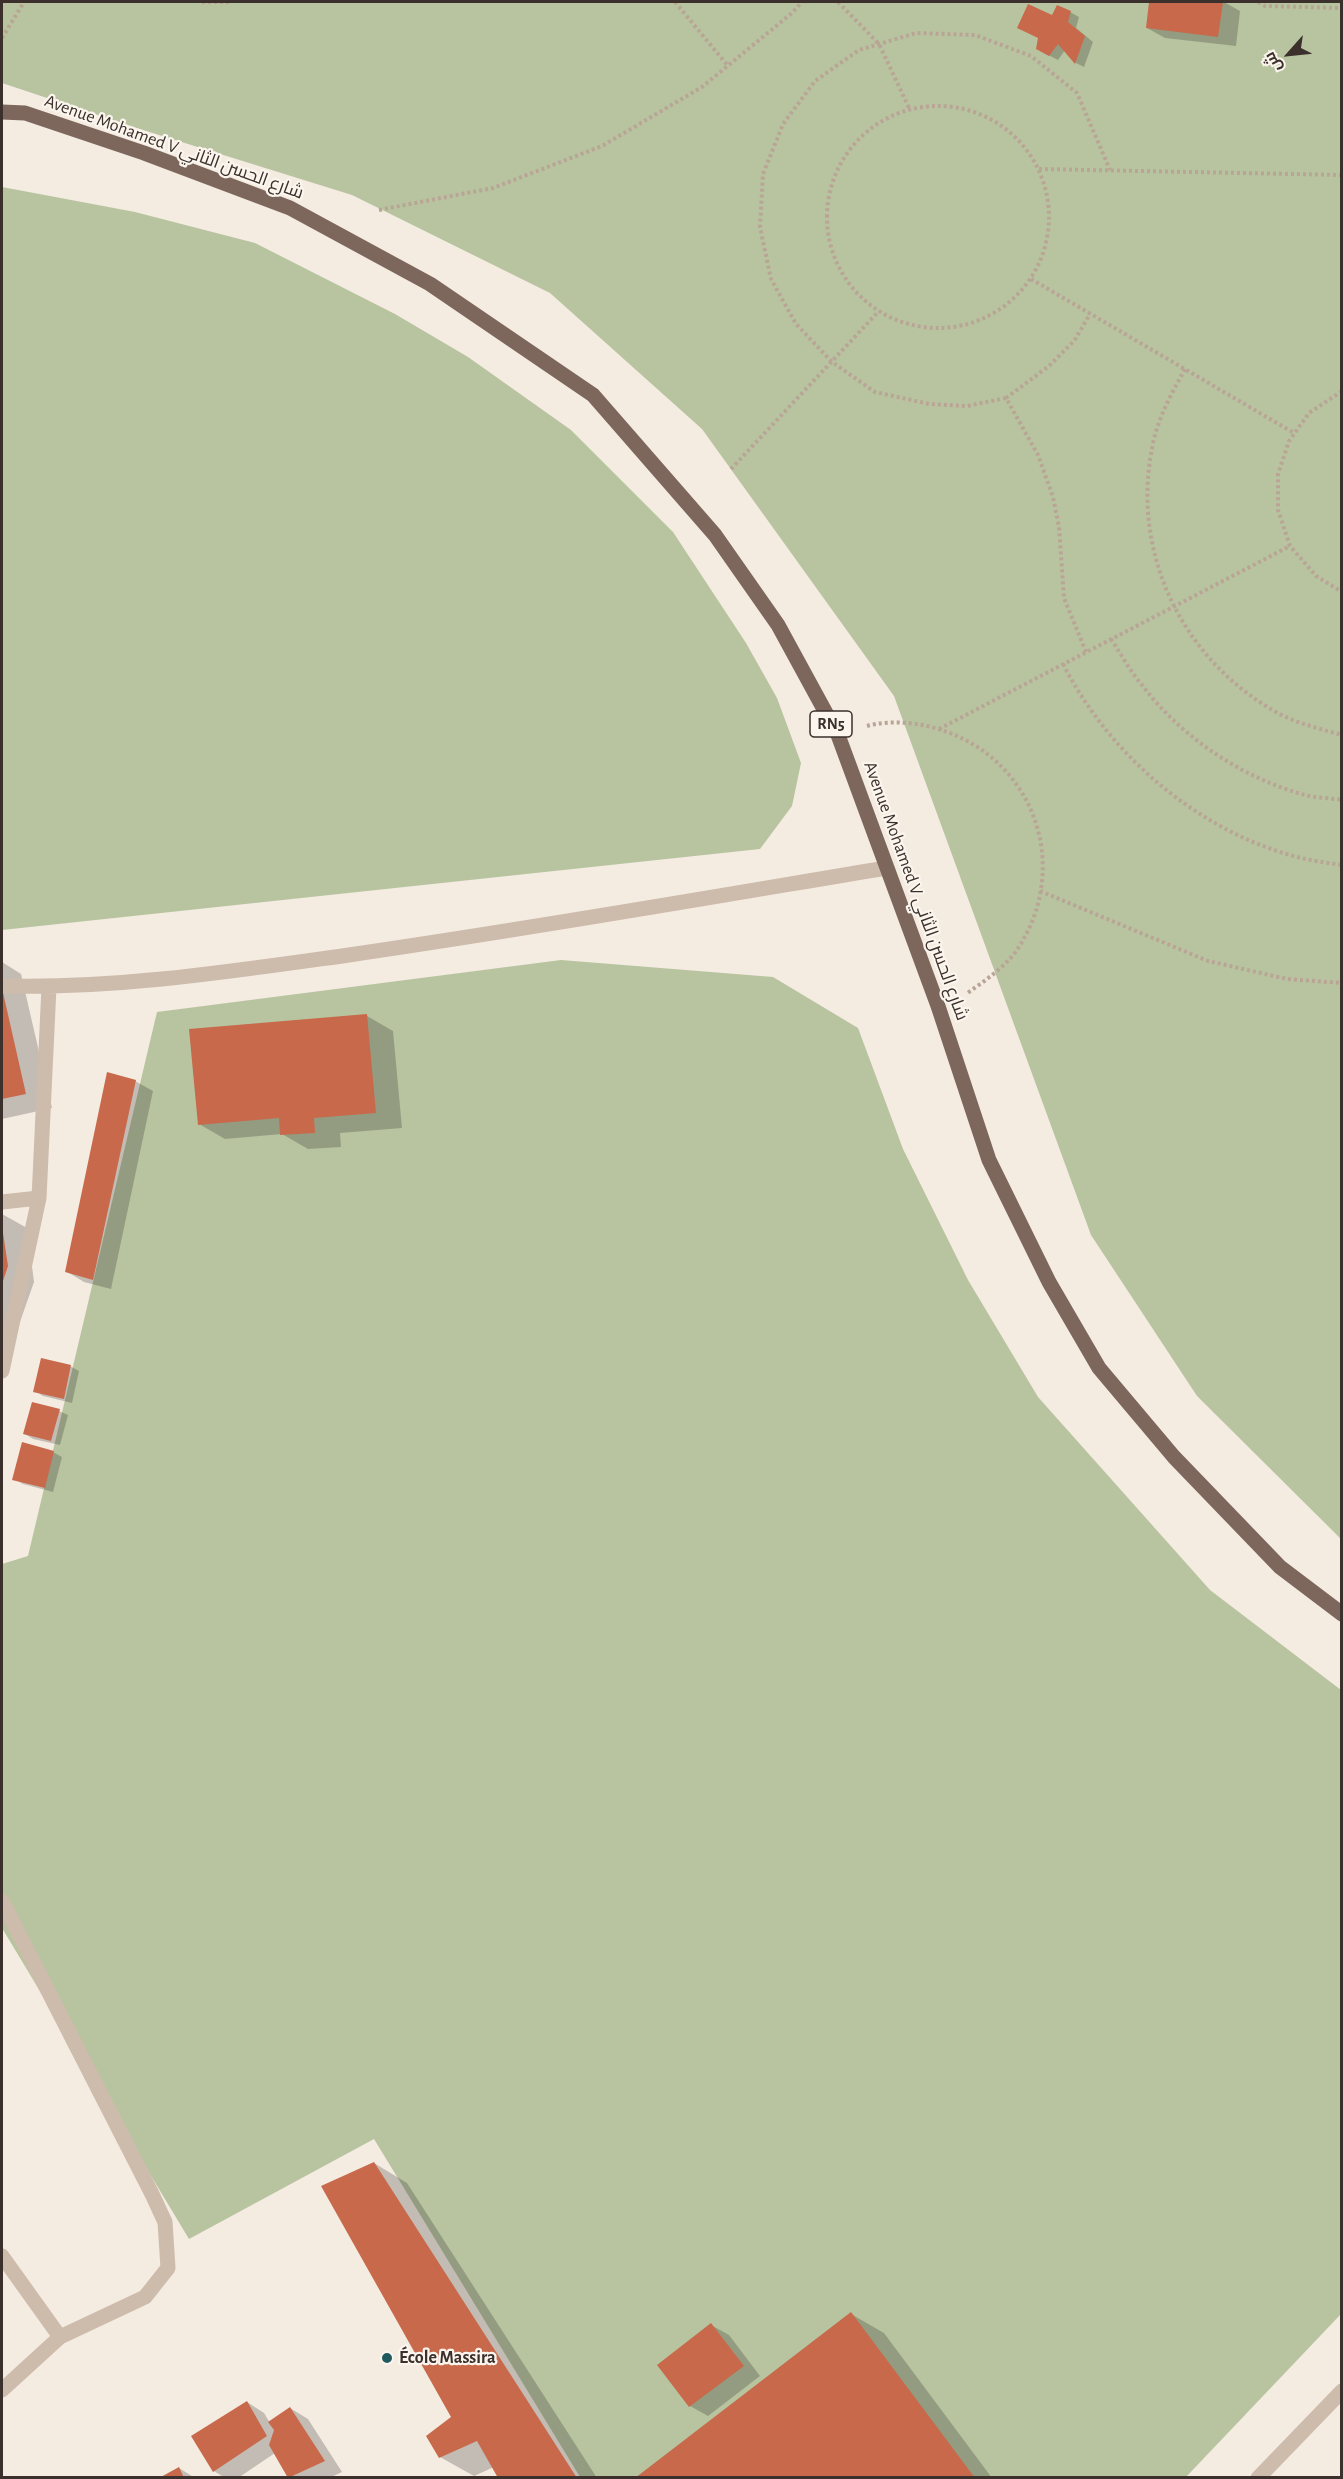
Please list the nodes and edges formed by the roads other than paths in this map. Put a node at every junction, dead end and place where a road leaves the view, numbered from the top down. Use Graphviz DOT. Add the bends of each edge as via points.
graph roads {
  1 [pos="2,102"];
  2 [pos="2,112"];
  3 [pos="25,113"];
  4 [pos="886,868"];
  5 [pos="2,986"];
  6 [pos="49,987"];
  7 [pos="39,1198"];
  8 [pos="2,1202"];
  9 [pos="2,1371"];
  10 [pos="1341,1614"];
  11 [pos="2,1901"];
  12 [pos="2,2256"];
  13 [pos="60,2337"];
  14 [pos="2,2390"];
  15 [pos="1341,2391"];
  16 [pos="1258,2478"];
  1 -- 3 [label="main road, RN5"];
  2 -- 3 [label="main road, Avenue Mohamed V شارع الحسن الثاني / RN5"];
  3 -- 4 [label="main road, Avenue Mohamed V شارع الحسن الثاني / RN5" via="290,208 430,284 593,394 715,535 778,625 838,735"];
  4 -- 6 [label="street" via="407,947 222,973"];
  4 -- 10 [label="main road, Avenue Mohamed V شارع الحسن الثاني / RN5" via="938,1006 989,1160 1049,1282 1099,1368 1174,1457 1280,1567"];
  5 -- 6 [label="street"];
  6 -- 7 [label="street"];
  7 -- 8 [label="street"];
  7 -- 9 [label="street"];
  11 -- 13 [label="street" via="165,2223 168,2268 146,2297"];
  12 -- 13 [label="street"];
  13 -- 14 [label="street"];
  15 -- 16 [label="street"];
}
